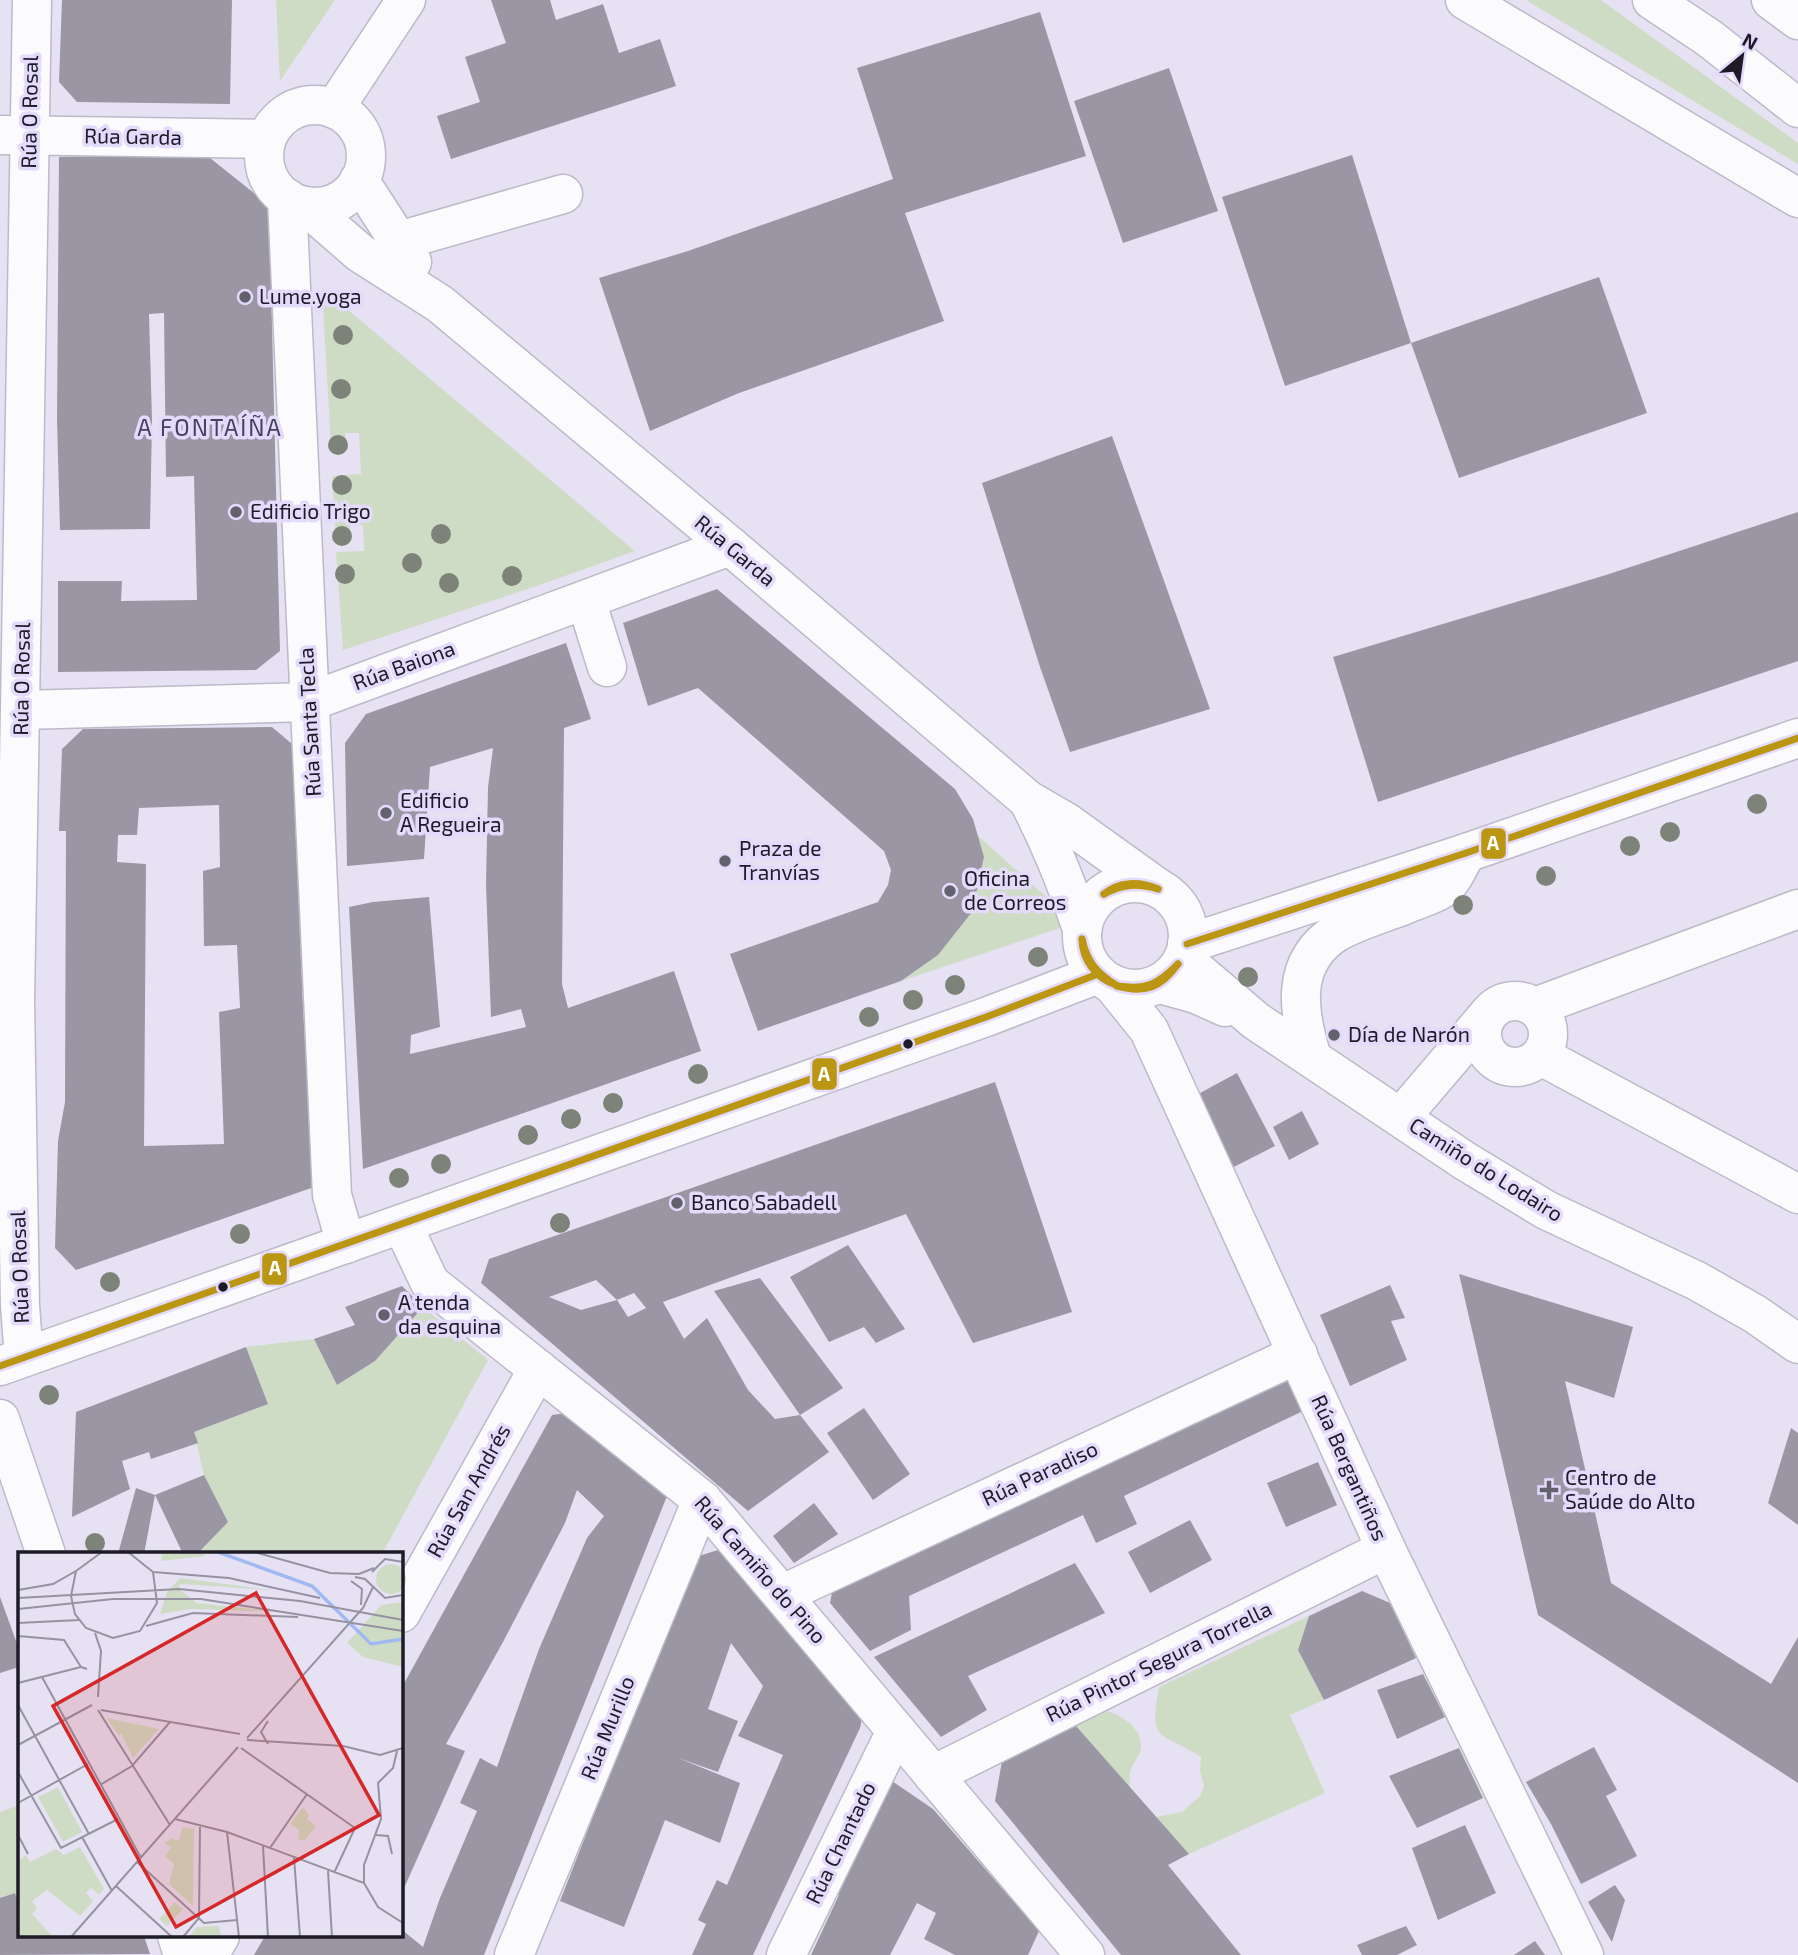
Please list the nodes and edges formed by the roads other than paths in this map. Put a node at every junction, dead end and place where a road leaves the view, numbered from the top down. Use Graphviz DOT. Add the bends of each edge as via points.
graph roads {
  1 [pos="32,0"];
  2 [pos="1465,0"];
  3 [pos="1652,0"];
  4 [pos="1771,0"];
  5 [pos="404,1"];
  6 [pos="1798,20"];
  7 [pos="1798,108"];
  8 [pos="334,109"];
  9 [pos="15,135"];
  10 [pos="266,139"];
  11 [pos="359,180"];
  12 [pos="563,194"];
  13 [pos="1798,198"];
  14 [pos="297,202"];
  15 [pos="399,241"];
  16 [pos="440,304"];
  17 [pos="12,523"];
  18 [pos="730,546"];
  19 [pos="576,603"];
  20 [pos="597,670"];
  21 [pos="309,702"];
  22 [pos="22,710"];
  23 [pos="1798,738"];
  24 [pos="1028,800"];
  25 [pos="1466,853"];
  26 [pos="1158,888"];
  27 [pos="1798,909"];
  28 [pos="1082,929"];
  29 [pos="1177,962"];
  30 [pos="1105,979"];
  31 [pos="8,1002"];
  32 [pos="1535,1007"];
  33 [pos="1487,1016"];
  34 [pos="1541,1056"];
  35 [pos="1492,1057"];
  36 [pos="1312,1058"];
  37 [pos="1446,1063"];
  38 [pos="1401,1117"];
  39 [pos="1798,1194"];
  40 [pos="402,1224"];
  41 [pos="346,1244"];
  42 [pos="1798,1344"];
  43 [pos="1298,1354"];
  44 [pos="12,1362"];
  45 [pos="538,1369"];
  46 [pos="0,1419"];
  47 [pos="702,1500"];
  48 [pos="1386,1549"];
  49 [pos="45,1552"];
  50 [pos="783,1594"];
  51 [pos="402,1611"];
  52 [pos="896,1731"];
  53 [pos="933,1774"];
  54 [pos="178,1938"];
  55 [pos="219,1938"];
  56 [pos="1066,1946"];
  57 [pos="183,1955"];
  58 [pos="209,1955"];
  59 [pos="514,1955"];
  60 [pos="786,1955"];
  61 [pos="1584,1955"];
  1 -- 9 [label="main road, Rúa O Rosal"];
  2 -- 13 [label="main road"];
  3 -- 7 [label="main road"];
  4 -- 6 [label="main road"];
  5 -- 8 [label="main road"];
  8 -- 10 [label="main road" via="318,105 286,113"];
  8 -- 11 [label="main road" via="359,131 365,147"];
  9 -- 10 [label="main road, Rúa Garda"];
  9 -- 17 [label="main road, Rúa O Rosal"];
  10 -- 14 [label="main road" via="266,172 274,187"];
  11 -- 14 [label="main road" via="337,202 322,206"];
  11 -- 15 [label="main road, Rúa Garda"];
  12 -- 15 [label="main road"];
  14 -- 16 [label="main road, Rúa Garda" via="360,253"];
  14 -- 21 [label="main road, Rúa Santa Tecla"];
  15 -- 16 [label="main road, Rúa Garda"];
  16 -- 18 [label="main road, Rúa Garda"];
  17 -- 22 [label="main road, Rúa O Rosal"];
  18 -- 19 [label="main road, Rúa Baiona"];
  18 -- 24 [label="main road, Rúa Garda"];
  19 -- 20 [label="main road"];
  19 -- 21 [label="main road, Rúa Baiona"];
  21 -- 22 [label="main road, Rúa Baiona"];
  21 -- 41 [label="main road, Rúa Santa Tecla" via="332,1195"];
  22 -- 31 [label="main road, Rúa O Rosal"];
  23 -- 25 [label="main road"];
  24 -- 26 [label="main road, Rúa Garda"];
  24 -- 28 [label="main road, Rúa Garda" via="1068,885"];
  25 -- 29 [label="main road"];
  25 -- 36 [label="main road" via="1444,888 1339,931 1322,944 1301,989 1302,1026"];
  26 -- 28 [label="main road" via="1125,883 1109,890 1086,914"];
  26 -- 29 [label="main road" via="1172,898 1188,928"];
  27 -- 32 [label="main road"];
  28 -- 30 [label="main road" via="1088,961"];
  29 -- 30 [label="main road" via="1144,989 1127,989"];
  29 -- 36 [label="main road, Camiño do Lodairo"];
  30 -- 40 [label="main road"];
  30 -- 43 [label="main road, Rúa Bergantiños" via="1149,1030"];
  31 -- 44 [label="main road, Rúa O Rosal" via="20,1306"];
  32 -- 33 [label="main road" via="1514,1000"];
  32 -- 34 [label="main road" via="1543,1015 1549,1036"];
  33 -- 35 [label="main road" via="1482,1038"];
  33 -- 37 [label="main road"];
  34 -- 35 [label="main road" via="1522,1067"];
  34 -- 39 [label="main road"];
  35 -- 37 [label="main road"];
  36 -- 38 [label="main road, Camiño do Lodairo"];
  37 -- 38 [label="main road"];
  38 -- 42 [label="main road, Camiño do Lodairo" via="1546,1210 1698,1281"];
  40 -- 41 [label="main road"];
  40 -- 45 [label="main road, Rúa Camiño do Pino" via="430,1283"];
  41 -- 44 [label="main road"];
  43 -- 48 [label="main road, Rúa Bergantiños"];
  43 -- 50 [label="main road, Rúa Paradiso"];
  45 -- 47 [label="main road, Rúa Camiño do Pino"];
  45 -- 51 [label="main road, Rúa San Andrés"];
  46 -- 49 [label="main road"];
  47 -- 50 [label="main road, Rúa Camiño do Pino"];
  47 -- 59 [label="main road, Rúa Murillo"];
  48 -- 53 [label="main road, Rúa Pintor Segura Torrella"];
  48 -- 61 [label="main road, Rúa Bergantiños"];
  50 -- 52 [label="main road, Rúa Camiño do Pino"];
  52 -- 53 [label="main road, Rúa Camiño do Pino"];
  52 -- 60 [label="main road, Rúa Chantado"];
  53 -- 56 [label="main road, Rúa Camiño do Pino"];
  54 -- 57 [label="main road"];
  55 -- 58 [label="main road"];
}
